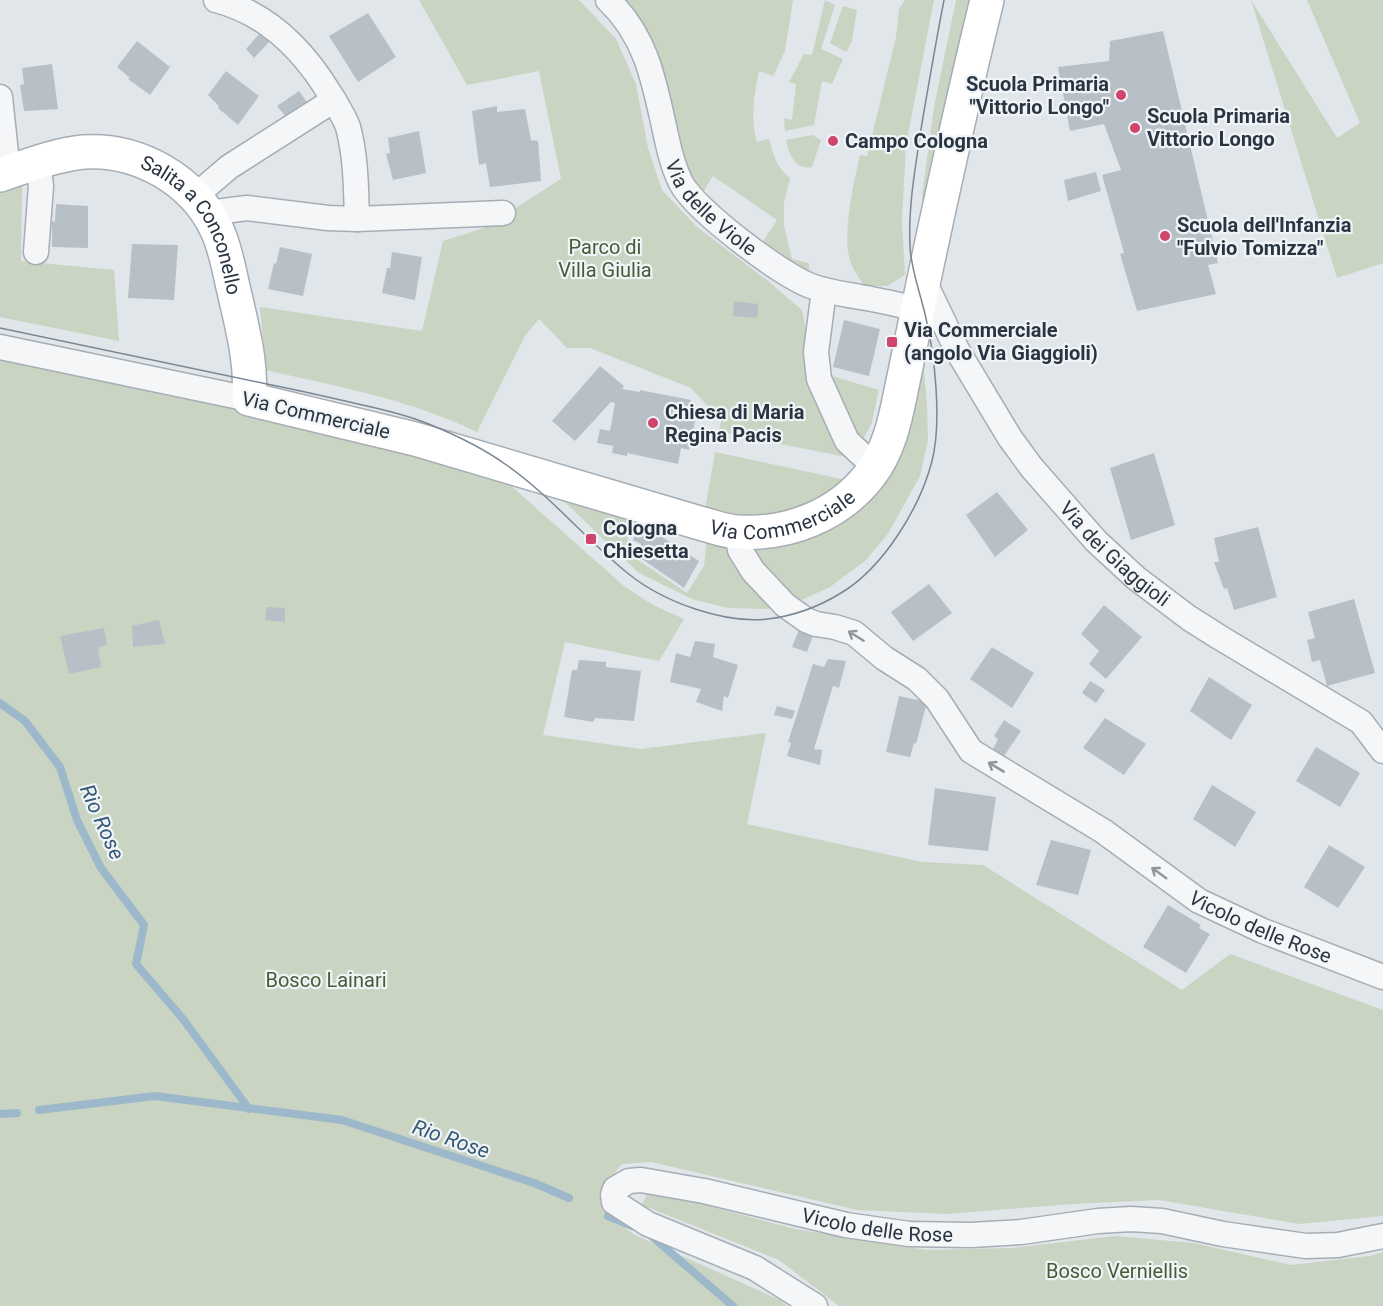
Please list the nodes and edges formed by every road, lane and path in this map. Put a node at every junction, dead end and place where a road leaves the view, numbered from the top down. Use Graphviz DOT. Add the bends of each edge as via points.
graph roads {
  1 [pos="216,0"];
  2 [pos="608,0"];
  3 [pos="987,0"];
  4 [pos="0,97"];
  5 [pos="334,100"];
  6 [pos="16,170"];
  7 [pos="201,205"];
  8 [pos="503,213"];
  9 [pos="357,219"];
  10 [pos="36,252"];
  11 [pos="824,290"];
  12 [pos="921,295"];
  13 [pos="0,347"];
  14 [pos="249,399"];
  15 [pos="875,467"];
  16 [pos="737,532"];
  17 [pos="1383,752"];
  18 [pos="1383,977"];
  19 [pos="1383,1236"];
  20 [pos="815,1306"];
  1 -- 5 [label="street" via="234,4 286,38"];
  2 -- 11 [label="street, Via delle Viole" via="623,14 645,54 672,162 692,198 783,271"];
  3 -- 12 [label="main road, Via Commerciale"];
  4 -- 6 [label="street"];
  5 -- 7 [label="street" via="229,167"];
  5 -- 9 [label="street" via="347,124 355,162"];
  6 -- 7 [label="main road, Salita a Conconello" via="84,152 118,155 159,169 179,182"];
  6 -- 10 [label="street" via="41,186"];
  7 -- 9 [label="street"];
  7 -- 14 [label="main road, Salita a Conconello" via="224,247 246,345 251,380"];
  8 -- 9 [label="street"];
  11 -- 12 [label="street, Via delle Viole"];
  11 -- 15 [label="street" via="816,352 819,379 847,441"];
  12 -- 15 [label="main road, Via Commerciale" via="895,422"];
  12 -- 17 [label="street, Via dei Giaggioli" via="1010,438 1096,541 1189,618 1361,722"];
  13 -- 14 [label="street, Via Commerciale"];
  14 -- 16 [label="main road, Via Commerciale" via="415,439"];
  15 -- 16 [label="main road, Via Commerciale" via="853,495 821,516 777,530"];
  18 -- 16 [label="street, Vicolo delle Rose, one-way" via="1263,931 1199,901 1103,831 971,751 937,699 917,679 854,633 806,620 777,597 740,550"];
  19 -- 20 [label="street, Vicolo delle Rose" via="1338,1245 1306,1246 1131,1219 1021,1232 909,1234 846,1225 641,1179 615,1189 614,1202 648,1224 755,1268"];
}
